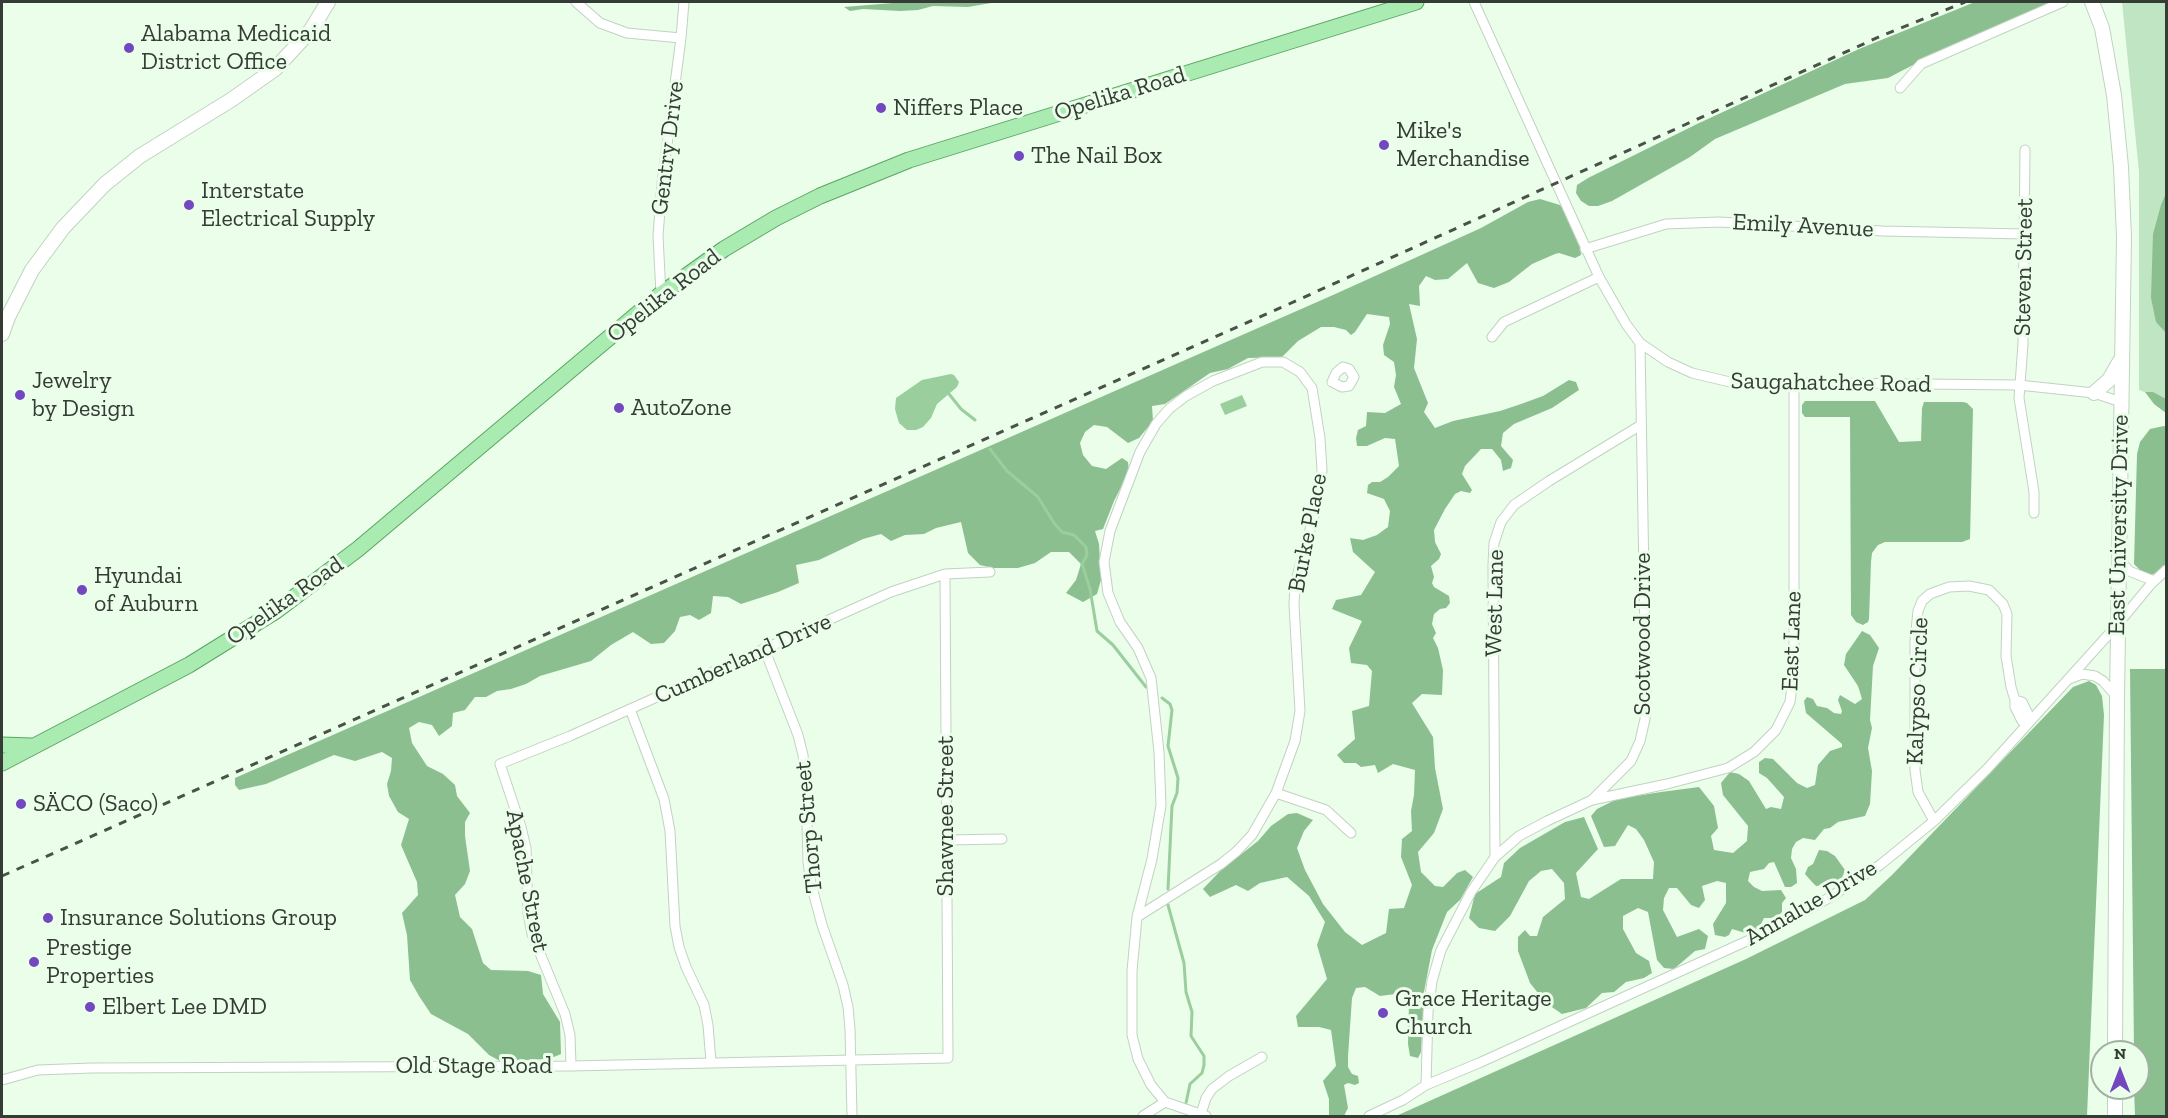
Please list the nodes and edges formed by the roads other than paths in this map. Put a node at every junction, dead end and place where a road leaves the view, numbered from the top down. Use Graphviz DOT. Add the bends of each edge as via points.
graph roads {
  1 [pos="328,2"];
  2 [pos="576,2"];
  3 [pos="684,2"];
  4 [pos="1416,2"];
  5 [pos="1474,2"];
  6 [pos="2063,2"];
  7 [pos="2092,2"];
  8 [pos="681,38"];
  9 [pos="1900,88"];
  10 [pos="2025,150"];
  11 [pos="2024,234"];
  12 [pos="1585,249"];
  13 [pos="1599,277"];
  14 [pos="661,294"];
  15 [pos="2,334"];
  16 [pos="1492,337"];
  17 [pos="1640,343"];
  18 [pos="2120,361"];
  19 [pos="1332,382"];
  20 [pos="1794,384"];
  21 [pos="2019,385"];
  22 [pos="1312,388"];
  23 [pos="2094,393"];
  24 [pos="2121,402"];
  25 [pos="1641,424"];
  26 [pos="2034,513"];
  27 [pos="2118,558"];
  28 [pos="2166,570"];
  29 [pos="990,572"];
  30 [pos="945,574"];
  31 [pos="2154,581"];
  32 [pos="2118,624"];
  33 [pos="764,648"];
  34 [pos="2067,680"];
  35 [pos="2116,697"];
  36 [pos="630,709"];
  37 [pos="2027,723"];
  38 [pos="2,745"];
  39 [pos="34,746"];
  40 [pos="2,763"];
  41 [pos="500,764"];
  42 [pos="1276,793"];
  43 [pos="1592,800"];
  44 [pos="1934,821"];
  45 [pos="1351,833"];
  46 [pos="1002,839"];
  47 [pos="946,840"];
  48 [pos="1495,857"];
  49 [pos="1137,917"];
  50 [pos="2115,1040"];
  51 [pos="1262,1057"];
  52 [pos="948,1058"];
  53 [pos="851,1061"];
  54 [pos="711,1062"];
  55 [pos="571,1066"];
  56 [pos="2,1080"];
  57 [pos="1426,1085"];
  58 [pos="2115,1100"];
  59 [pos="1165,1102"];
  60 [pos="1203,1115"];
  61 [pos="852,1116"];
  62 [pos="1143,1116"];
  63 [pos="1370,1116"];
  64 [pos="2115,1116"];
  1 -- 15 [label="main road" via="311,30 275,69 140,156 105,184 63,228 32,270"];
  2 -- 8 [label="street" via="600,22 627,33"];
  3 -- 8 [label="street, Gentry Drive"];
  4 -- 14 [label="main road, Opelika Road" via="1002,130 864,177 768,223"];
  5 -- 12 [label="street, Saugahatchee Road"];
  6 -- 9 [label="street" via="1921,64"];
  7 -- 18 [label="main road, East University Drive" via="2109,63 2121,167 2124,237"];
  8 -- 14 [label="street, Gentry Drive" via="661,194"];
  10 -- 11 [label="street, Steven Street"];
  11 -- 12 [label="street, Emily Avenue" via="1676,223"];
  11 -- 21 [label="street, Steven Street"];
  12 -- 13 [label="street, Saugahatchee Road"];
  13 -- 16 [label="street" via="1504,322"];
  13 -- 17 [label="street, Saugahatchee Road"];
  14 -- 39 [label="main road, Opelika Road" via="358,549 276,611 189,665"];
  17 -- 20 [label="street, Saugahatchee Road" via="1668,362 1716,380"];
  17 -- 25 [label="street, Scotwood Drive"];
  18 -- 23 [label="main road" via="2109,380"];
  18 -- 24 [label="main road, East University Drive"];
  19 -- 22 [label="street"];
  20 -- 21 [label="street, Saugahatchee Road"];
  20 -- 43 [label="street, East Lane" via="1794,671 1790,702 1776,730 1754,752 1728,768"];
  21 -- 23 [label="street, Saugahatchee Road"];
  21 -- 26 [label="street, Steven Street"];
  22 -- 42 [label="street, Burke Place" via="1322,481 1294,584 1300,711 1295,741"];
  22 -- 49 [label="street" via="1292,366 1273,361 1223,377 1186,396 1155,424 1110,531 1104,562 1108,593 1151,678 1159,752 1161,805"];
  23 -- 24 [label="street, Saugahatchee Road"];
  24 -- 27 [label="main road, East University Drive"];
  25 -- 43 [label="street, Scotwood Drive" via="1645,719 1631,761"];
  25 -- 48 [label="street, West Lane" via="1514,505 1501,522 1494,543 1493,565"];
  27 -- 31 [label="street" via="2129,571"];
  27 -- 32 [label="main road, East University Drive"];
  28 -- 31 [label="street, Annalue Drive"];
  29 -- 30 [label="street, Cumberland Drive"];
  30 -- 33 [label="street, Cumberland Drive" via="891,592"];
  30 -- 47 [label="street, Shawnee Street"];
  31 -- 32 [label="street, Annalue Drive"];
  32 -- 34 [label="street, Annalue Drive"];
  32 -- 35 [label="main road, East University Drive"];
  33 -- 36 [label="street, Cumberland Drive"];
  33 -- 53 [label="street, Thorp Street" via="803,755 811,884 843,985"];
  34 -- 35 [label="street" via="2082,674 2095,676"];
  34 -- 37 [label="street, Annalue Drive"];
  35 -- 50 [label="main road, East University Drive"];
  36 -- 41 [label="street, Cumberland Drive"];
  36 -- 54 [label="street" via="664,799 670,831 675,926 686,967 704,1005"];
  37 -- 44 [label="street, Annalue Drive"];
  37 -- 44 [label="street, Kalypso Circle" via="2015,707 2007,666 2007,614 1997,596 1969,586 1949,587 1930,594 1918,611 1915,641 1915,770 1918,792"];
  38 -- 39 [label="main road"];
  39 -- 40 [label="main road, Opelika Road"];
  41 -- 55 [label="street, Apache Street" via="526,848 532,934 565,1014"];
  42 -- 45 [label="street" via="1326,810"];
  42 -- 49 [label="street, Burke Place" via="1252,835 1237,851"];
  43 -- 48 [label="street, Scotwood Drive" via="1519,836"];
  44 -- 57 [label="street, Annalue Drive" via="1880,865 1771,930"];
  46 -- 47 [label="street"];
  47 -- 52 [label="street, Shawnee Street"];
  48 -- 57 [label="street, Scotwood Drive" via="1471,892 1441,950 1428,1012"];
  49 -- 59 [label="street" via="1132,1035 1138,1059"];
  51 -- 60 [label="street" via="1212,1089"];
  52 -- 53 [label="street, Old Stage Road"];
  53 -- 54 [label="street, Old Stage Road"];
  53 -- 61 [label="street, Thorp Street"];
  54 -- 55 [label="street, Old Stage Road"];
  55 -- 56 [label="street, Old Stage Road" via="92,1068 38,1070"];
  57 -- 63 [label="street, Annalue Drive"];
  58 -- 64 [label="main road"];
  59 -- 60 [label="street"];
  59 -- 62 [label="street"];
}
